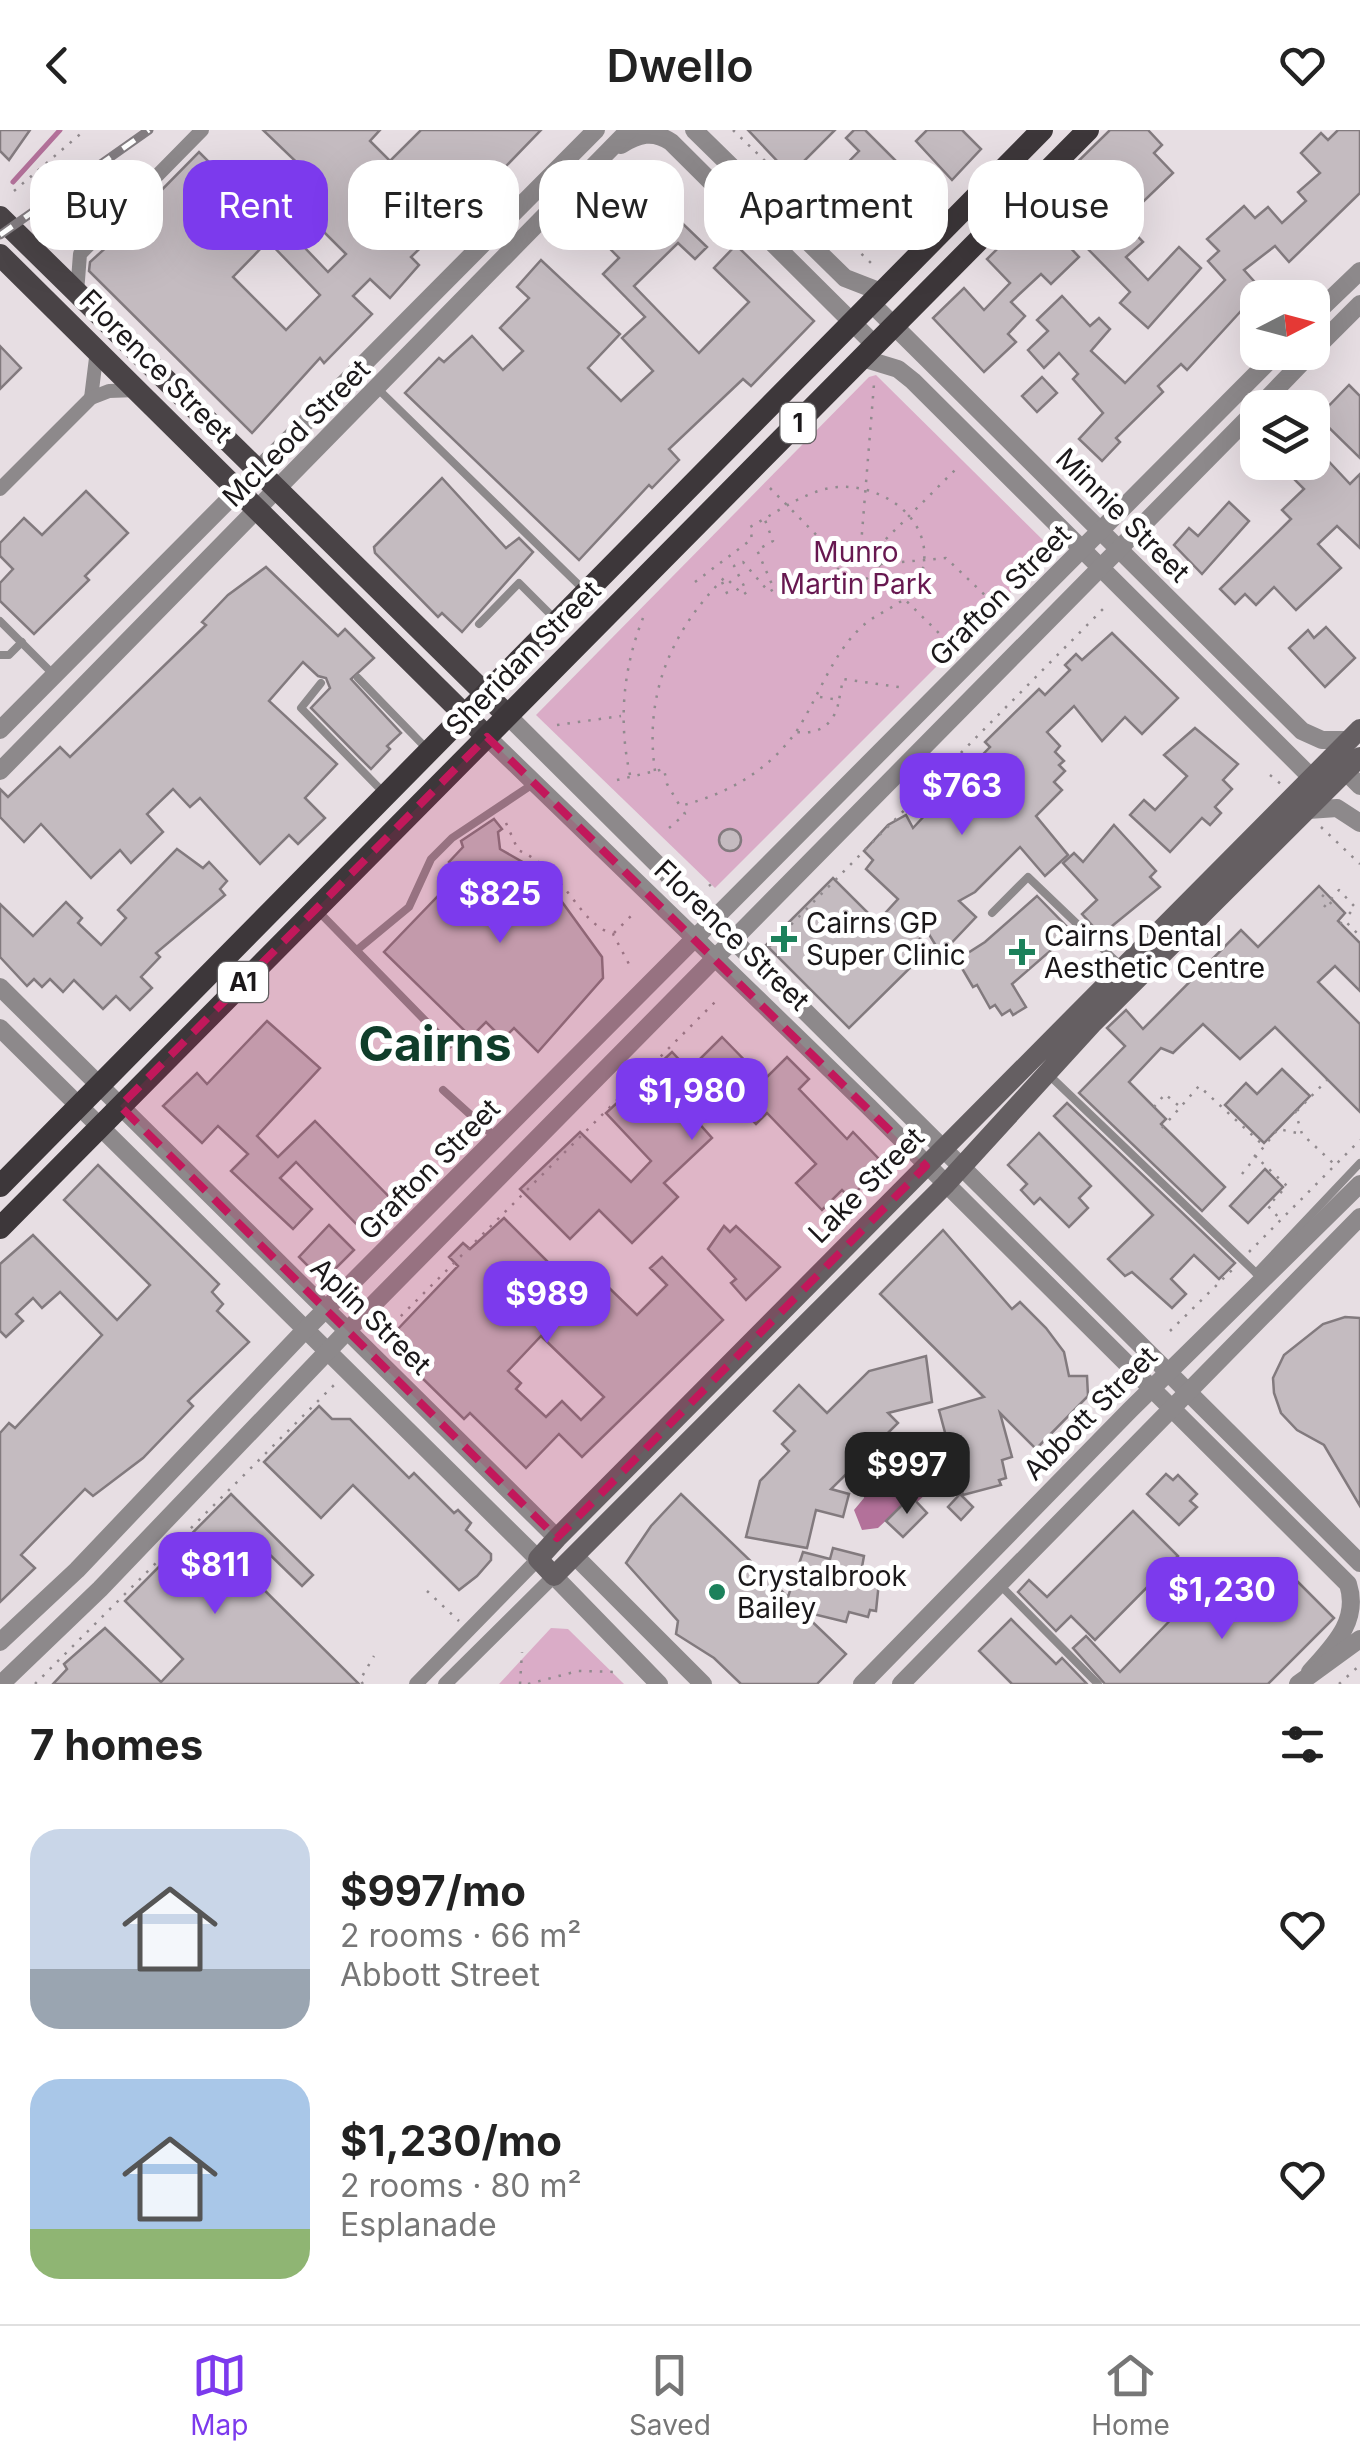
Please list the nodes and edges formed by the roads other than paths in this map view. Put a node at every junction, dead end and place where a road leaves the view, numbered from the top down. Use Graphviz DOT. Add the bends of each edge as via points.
graph roads {
  1 [pos="202,130"];
  2 [pos="628,130"];
  3 [pos="1042,130"];
  4 [pos="1088,130"];
  5 [pos="590,133"];
  6 [pos="698,134"];
  7 [pos="611,152"];
  8 [pos="684,154"];
  9 [pos="0,217"];
  10 [pos="0,254"];
  11 [pos="80,254"];
  12 [pos="41,257"];
  13 [pos="833,267"];
  14 [pos="1358,276"];
  15 [pos="815,284"];
  16 [pos="77,293"];
  17 [pos="876,297"];
  18 [pos="1330,302"];
  19 [pos="1360,304"];
  20 [pos="851,322"];
  21 [pos="894,327"];
  22 [pos="1330,334"];
  23 [pos="97,350"];
  24 [pos="869,352"];
  25 [pos="929,363"];
  26 [pos="1260,370"];
  27 [pos="1295,370"];
  28 [pos="913,381"];
  29 [pos="378,389"];
  30 [pos="138,390"];
  31 [pos="1275,390"];
  32 [pos="91,398"];
  33 [pos="1240,426"];
  34 [pos="1179,452"];
  35 [pos="1197,469"];
  36 [pos="256,470"];
  37 [pos="0,489"];
  38 [pos="237,489"];
  39 [pos="278,491"];
  40 [pos="1065,496"];
  41 [pos="258,510"];
  42 [pos="1046,514"];
  43 [pos="1101,531"];
  44 [pos="1119,548"];
  45 [pos="1082,550"];
  46 [pos="1100,567"];
  47 [pos="1153,584"];
  48 [pos="585,591"];
  49 [pos="1137,603"];
  50 [pos="556,620"];
  51 [pos="1013,620"];
  52 [pos="0,621"];
  53 [pos="479,624"];
  54 [pos="1033,634"];
  55 [pos="22,642"];
  56 [pos="0,655"];
  57 [pos="54,675"];
  58 [pos="358,678"];
  59 [pos="321,683"];
  60 [pos="485,694"];
  61 [pos="507,715"];
  62 [pos="467,716"];
  63 [pos="1287,717"];
  64 [pos="0,730"];
  65 [pos="1271,735"];
  66 [pos="487,737"];
  67 [pos="431,753"];
  68 [pos="1355,757"];
  69 [pos="0,772"];
  70 [pos="1312,778"];
  71 [pos="533,784"];
  72 [pos="387,797"];
  73 [pos="1308,810"];
  74 [pos="1360,823"];
  75 [pos="346,837"];
  76 [pos="366,860"];
  77 [pos="760,878"];
  78 [pos="779,895"];
  79 [pos="317,909"];
  80 [pos="992,912"];
  81 [pos="714,920"];
  82 [pos="693,941"];
  83 [pos="733,941"];
  84 [pos="356,950"];
  85 [pos="714,960"];
  86 [pos="1123,968"];
  87 [pos="0,987"];
  88 [pos="170,1014"];
  89 [pos="617,1019"];
  90 [pos="0,1028"];
  91 [pos="189,1036"];
  92 [pos="634,1042"];
  93 [pos="449,1045"];
  94 [pos="1047,1073"];
  95 [pos="100,1085"];
  96 [pos="443,1090"];
  97 [pos="78,1106"];
  98 [pos="120,1106"];
  99 [pos="100,1126"];
  100 [pos="497,1139"];
  101 [pos="942,1148"];
  102 [pos="25,1161"];
  103 [pos="1360,1163"];
  104 [pos="960,1164"];
  105 [pos="926,1166"];
  106 [pos="46,1181"];
  107 [pos="945,1184"];
  108 [pos="1360,1184"];
  109 [pos="0,1186"];
  110 [pos="1360,1217"];
  111 [pos="0,1228"];
  112 [pos="848,1242"];
  113 [pos="380,1258"];
  114 [pos="865,1263"];
  115 [pos="1256,1273"];
  116 [pos="402,1277"];
  117 [pos="1245,1300"];
  118 [pos="326,1310"];
  119 [pos="305,1330"];
  120 [pos="348,1330"];
  121 [pos="326,1353"];
  122 [pos="1169,1372"];
  123 [pos="1151,1390"];
  124 [pos="1190,1392"];
  125 [pos="1172,1412"];
  126 [pos="1072,1470"];
  127 [pos="608,1486"];
  128 [pos="1093,1490"];
  129 [pos="626,1504"];
  130 [pos="1334,1535"];
  131 [pos="558,1538"];
  132 [pos="1316,1554"];
  133 [pos="575,1556"];
  134 [pos="538,1559"];
  135 [pos="1360,1563"];
  136 [pos="554,1576"];
  137 [pos="1000,1585"];
  138 [pos="1360,1639"];
  139 [pos="0,1642"];
  140 [pos="1304,1678"];
  141 [pos="2,1682"];
  142 [pos="416,1684"];
  143 [pos="446,1684"];
  144 [pos="660,1684"];
  145 [pos="704,1684"];
  146 [pos="862,1684"];
  147 [pos="901,1684"];
  148 [pos="1098,1684"];
  1 -- 11 [label="street"];
  2 -- 7 [label="street, McLeod Street"];
  3 -- 17 [label="highway, Sheridan Street / 1"];
  4 -- 21 [label="highway, Sheridan Street / 1"];
  5 -- 36 [label="street, McLeod Street"];
  6 -- 8 [label="street"];
  6 -- 13 [label="street, Minnie Street"];
  7 -- 8 [label="street, Minnie Street" via="654,133"];
  7 -- 29 [label="street, McLeod Street"];
  8 -- 15 [label="street, Minnie Street"];
  9 -- 12 [label="main road, Florence Street"];
  10 -- 23 [label="main road, Florence Street"];
  11 -- 12 [label="street"];
  11 -- 16 [label="street"];
  12 -- 16 [label="main road, Florence Street"];
  13 -- 15 [label="street"];
  13 -- 17 [label="street, Minnie Street"];
  14 -- 18 [label="street"];
  15 -- 20 [label="street, Minnie Street"];
  16 -- 36 [label="main road, Florence Street"];
  17 -- 20 [label="highway, Sheridan Street / 1"];
  17 -- 21 [label="street, Minnie Street"];
  19 -- 22 [label="street, Grafton Street"];
  20 -- 24 [label="street, Minnie Street"];
  20 -- 48 [label="highway, Sheridan Street / 1"];
  21 -- 24 [label="highway, Sheridan Street / 1"];
  21 -- 25 [label="street, Minnie Street"];
  23 -- 30 [label="main road, Florence Street"];
  23 -- 32 [label="street"];
  24 -- 28 [label="street, Minnie Street"];
  24 -- 61 [label="highway, Sheridan Street / 1"];
  25 -- 28 [label="street" via="914,372"];
  25 -- 40 [label="street, Minnie Street"];
  26 -- 34 [label="street, Grafton Street"];
  27 -- 31 [label="street, Grafton Street"];
  28 -- 42 [label="street, Minnie Street"];
  29 -- 39 [label="street, McLeod Street"];
  29 -- 48 [label="lane"];
  30 -- 32 [label="street"];
  30 -- 38 [label="main road, Florence Street"];
  32 -- 37 [label="street"];
  33 -- 35 [label="street, Grafton Street"];
  34 -- 35 [label="street"];
  34 -- 43 [label="street, Grafton Street"];
  35 -- 44 [label="street, Grafton Street"];
  36 -- 38 [label="street, McLeod Street"];
  36 -- 39 [label="main road, Florence Street"];
  38 -- 41 [label="main road, Florence Street"];
  38 -- 57 [label="street, McLeod Street"];
  39 -- 41 [label="street, McLeod Street"];
  39 -- 60 [label="main road, Florence Street"];
  40 -- 42 [label="street"];
  40 -- 43 [label="street, Minnie Street"];
  41 -- 62 [label="main road, Florence Street"];
  41 -- 69 [label="street, McLeod Street"];
  42 -- 45 [label="street, Minnie Street"];
  43 -- 44 [label="street, Minnie Street"];
  43 -- 45 [label="street, Grafton Street"];
  44 -- 46 [label="street, Grafton Street"];
  44 -- 47 [label="street, Minnie Street"];
  45 -- 46 [label="street, Minnie Street"];
  45 -- 51 [label="street, Grafton Street"];
  46 -- 49 [label="street, Minnie Street"];
  46 -- 54 [label="street, Grafton Street"];
  47 -- 49 [label="lane"];
  47 -- 63 [label="street, Minnie Street"];
  48 -- 50 [label="highway, Sheridan Street / 1"];
  49 -- 65 [label="street, Minnie Street"];
  50 -- 53 [label="lane" via="519,584"];
  50 -- 60 [label="highway, Sheridan Street / 1"];
  51 -- 54 [label="street"];
  51 -- 77 [label="street, Grafton Street"];
  52 -- 55 [label="lane"];
  54 -- 78 [label="street, Grafton Street"];
  55 -- 56 [label="lane"];
  55 -- 57 [label="lane"];
  57 -- 64 [label="street, McLeod Street"];
  58 -- 67 [label="lane"];
  59 -- 72 [label="lane" via="301,708"];
  60 -- 61 [label="main road, Florence Street"];
  60 -- 62 [label="highway, Sheridan Street"];
  61 -- 66 [label="highway, Sheridan Street / 1"];
  61 -- 81 [label="street, Florence Street"];
  62 -- 66 [label="main road, Florence Street"];
  62 -- 67 [label="highway, Sheridan Street / A1"];
  63 -- 65 [label="street"];
  63 -- 68 [label="street, Minnie Street"];
  65 -- 70 [label="street, Minnie Street"];
  66 -- 71 [label="street, Florence Street"];
  66 -- 76 [label="highway, Sheridan Street / A1"];
  67 -- 72 [label="highway, Sheridan Street / A1"];
  68 -- 70 [label="main road, Lake Street"];
  68 -- 70 [label="main road"];
  68 -- 73 [label="main road, Lake Street"];
  70 -- 86 [label="main road, Lake Street"];
  71 -- 82 [label="street, Florence Street"];
  71 -- 84 [label="lane" via="452,838 431,859 409,907"];
  72 -- 75 [label="highway, Sheridan Street / A1"];
  73 -- 74 [label="street" via="1341,809"];
  73 -- 94 [label="main road, Lake Street"];
  75 -- 76 [label="highway" via="356,839"];
  75 -- 88 [label="highway, Sheridan Street / A1"];
  76 -- 79 [label="highway, Sheridan Street / A1"];
  77 -- 78 [label="street" via="762,888"];
  77 -- 81 [label="street, Grafton Street"];
  78 -- 83 [label="street, Grafton Street"];
  79 -- 84 [label="lane"];
  79 -- 91 [label="highway, Sheridan Street / A1"];
  80 -- 86 [label="lane" via="1028,877"];
  81 -- 82 [label="street, Grafton Street"];
  81 -- 83 [label="street, Florence Street"];
  82 -- 85 [label="street, Florence Street"];
  82 -- 89 [label="street, Grafton Street"];
  83 -- 85 [label="street, Grafton Street"];
  83 -- 101 [label="street, Florence Street"];
  84 -- 93 [label="lane"];
  85 -- 92 [label="street, Grafton Street"];
  85 -- 105 [label="street, Florence Street"];
  86 -- 101 [label="main road, Lake Street"];
  87 -- 95 [label="street, Aplin Street"];
  88 -- 91 [label="highway" via="168,1028 180,1039"];
  88 -- 95 [label="highway, Sheridan Street / A1"];
  89 -- 92 [label="street" via="638,1029"];
  89 -- 100 [label="street, Grafton Street"];
  90 -- 97 [label="street, Aplin Street"];
  91 -- 98 [label="highway, Sheridan Street / A1"];
  92 -- 116 [label="street, Grafton Street"];
  94 -- 104 [label="main road, Lake Street"];
  94 -- 115 [label="lane"];
  95 -- 97 [label="highway, Sheridan Street / A1"];
  95 -- 98 [label="street, Aplin Street"];
  96 -- 100 [label="lane"];
  97 -- 99 [label="street, Aplin Street"];
  97 -- 102 [label="highway, Sheridan Street / A1"];
  98 -- 99 [label="highway, Sheridan Street / A1"];
  98 -- 118 [label="street, Aplin Street"];
  99 -- 106 [label="highway, Sheridan Street / A1"];
  99 -- 119 [label="street, Aplin Street"];
  100 -- 113 [label="street, Grafton Street"];
  101 -- 104 [label="street, Florence Street"];
  101 -- 105 [label="main road, Lake Street"];
  102 -- 106 [label="highway" via="44,1170"];
  102 -- 109 [label="highway, Sheridan Street / A1"];
  103 -- 115 [label="lane"];
  104 -- 107 [label="main road, Lake Street"];
  104 -- 122 [label="street, Florence Street"];
  105 -- 107 [label="street, Florence Street"];
  105 -- 112 [label="main road, Lake Street"];
  106 -- 111 [label="highway, Sheridan Street / A1"];
  107 -- 114 [label="main road, Lake Street"];
  107 -- 123 [label="street, Florence Street"];
  108 -- 117 [label="street, Abbott Street"];
  110 -- 124 [label="street, Abbott Street"];
  112 -- 114 [label="street" via="863,1250"];
  112 -- 127 [label="main road, Lake Street"];
  113 -- 116 [label="street" via="394,1280"];
  113 -- 118 [label="street, Grafton Street"];
  114 -- 129 [label="main road, Lake Street"];
  115 -- 117 [label="lane"];
  116 -- 120 [label="street, Grafton Street"];
  117 -- 122 [label="street, Abbott Street"];
  118 -- 119 [label="street, Grafton Street"];
  118 -- 120 [label="street, Aplin Street"];
  119 -- 121 [label="street, Aplin Street"];
  119 -- 139 [label="street, Grafton Street"];
  120 -- 121 [label="street, Grafton Street"];
  120 -- 131 [label="street, Aplin Street"];
  121 -- 134 [label="street, Aplin Street"];
  121 -- 141 [label="street, Grafton Street"];
  122 -- 123 [label="street, Abbott Street"];
  122 -- 124 [label="street, Florence Street"];
  123 -- 125 [label="street, Florence Street"];
  123 -- 126 [label="street, Abbott Street"];
  124 -- 125 [label="street, Abbott Street"];
  124 -- 130 [label="street, Florence Street"];
  125 -- 128 [label="street, Abbott Street"];
  125 -- 132 [label="street, Florence Street"];
  126 -- 128 [label="street" via="1090,1477"];
  126 -- 146 [label="street, Abbott Street"];
  127 -- 129 [label="main road"];
  127 -- 131 [label="main road, Lake Street"];
  128 -- 137 [label="street, Abbott Street"];
  129 -- 133 [label="main road, Lake Street"];
  130 -- 132 [label="street"];
  130 -- 135 [label="street, Florence Street"];
  131 -- 133 [label="main road, Aplin Street"];
  131 -- 134 [label="main road, Lake Street"];
  132 -- 140 [label="street, Florence Street" via="1348,1584 1356,1609 1350,1628"];
  133 -- 136 [label="main road, Lake Street"];
  133 -- 145 [label="street, Aplin Street"];
  134 -- 136 [label="main road, Aplin Street"];
  134 -- 142 [label="street, Lake Street"];
  136 -- 143 [label="street, Lake Street"];
  136 -- 144 [label="street, Aplin Street"];
  137 -- 147 [label="street, Abbott Street"];
  137 -- 148 [label="lane"];
  138 -- 140 [label="street"];
}
